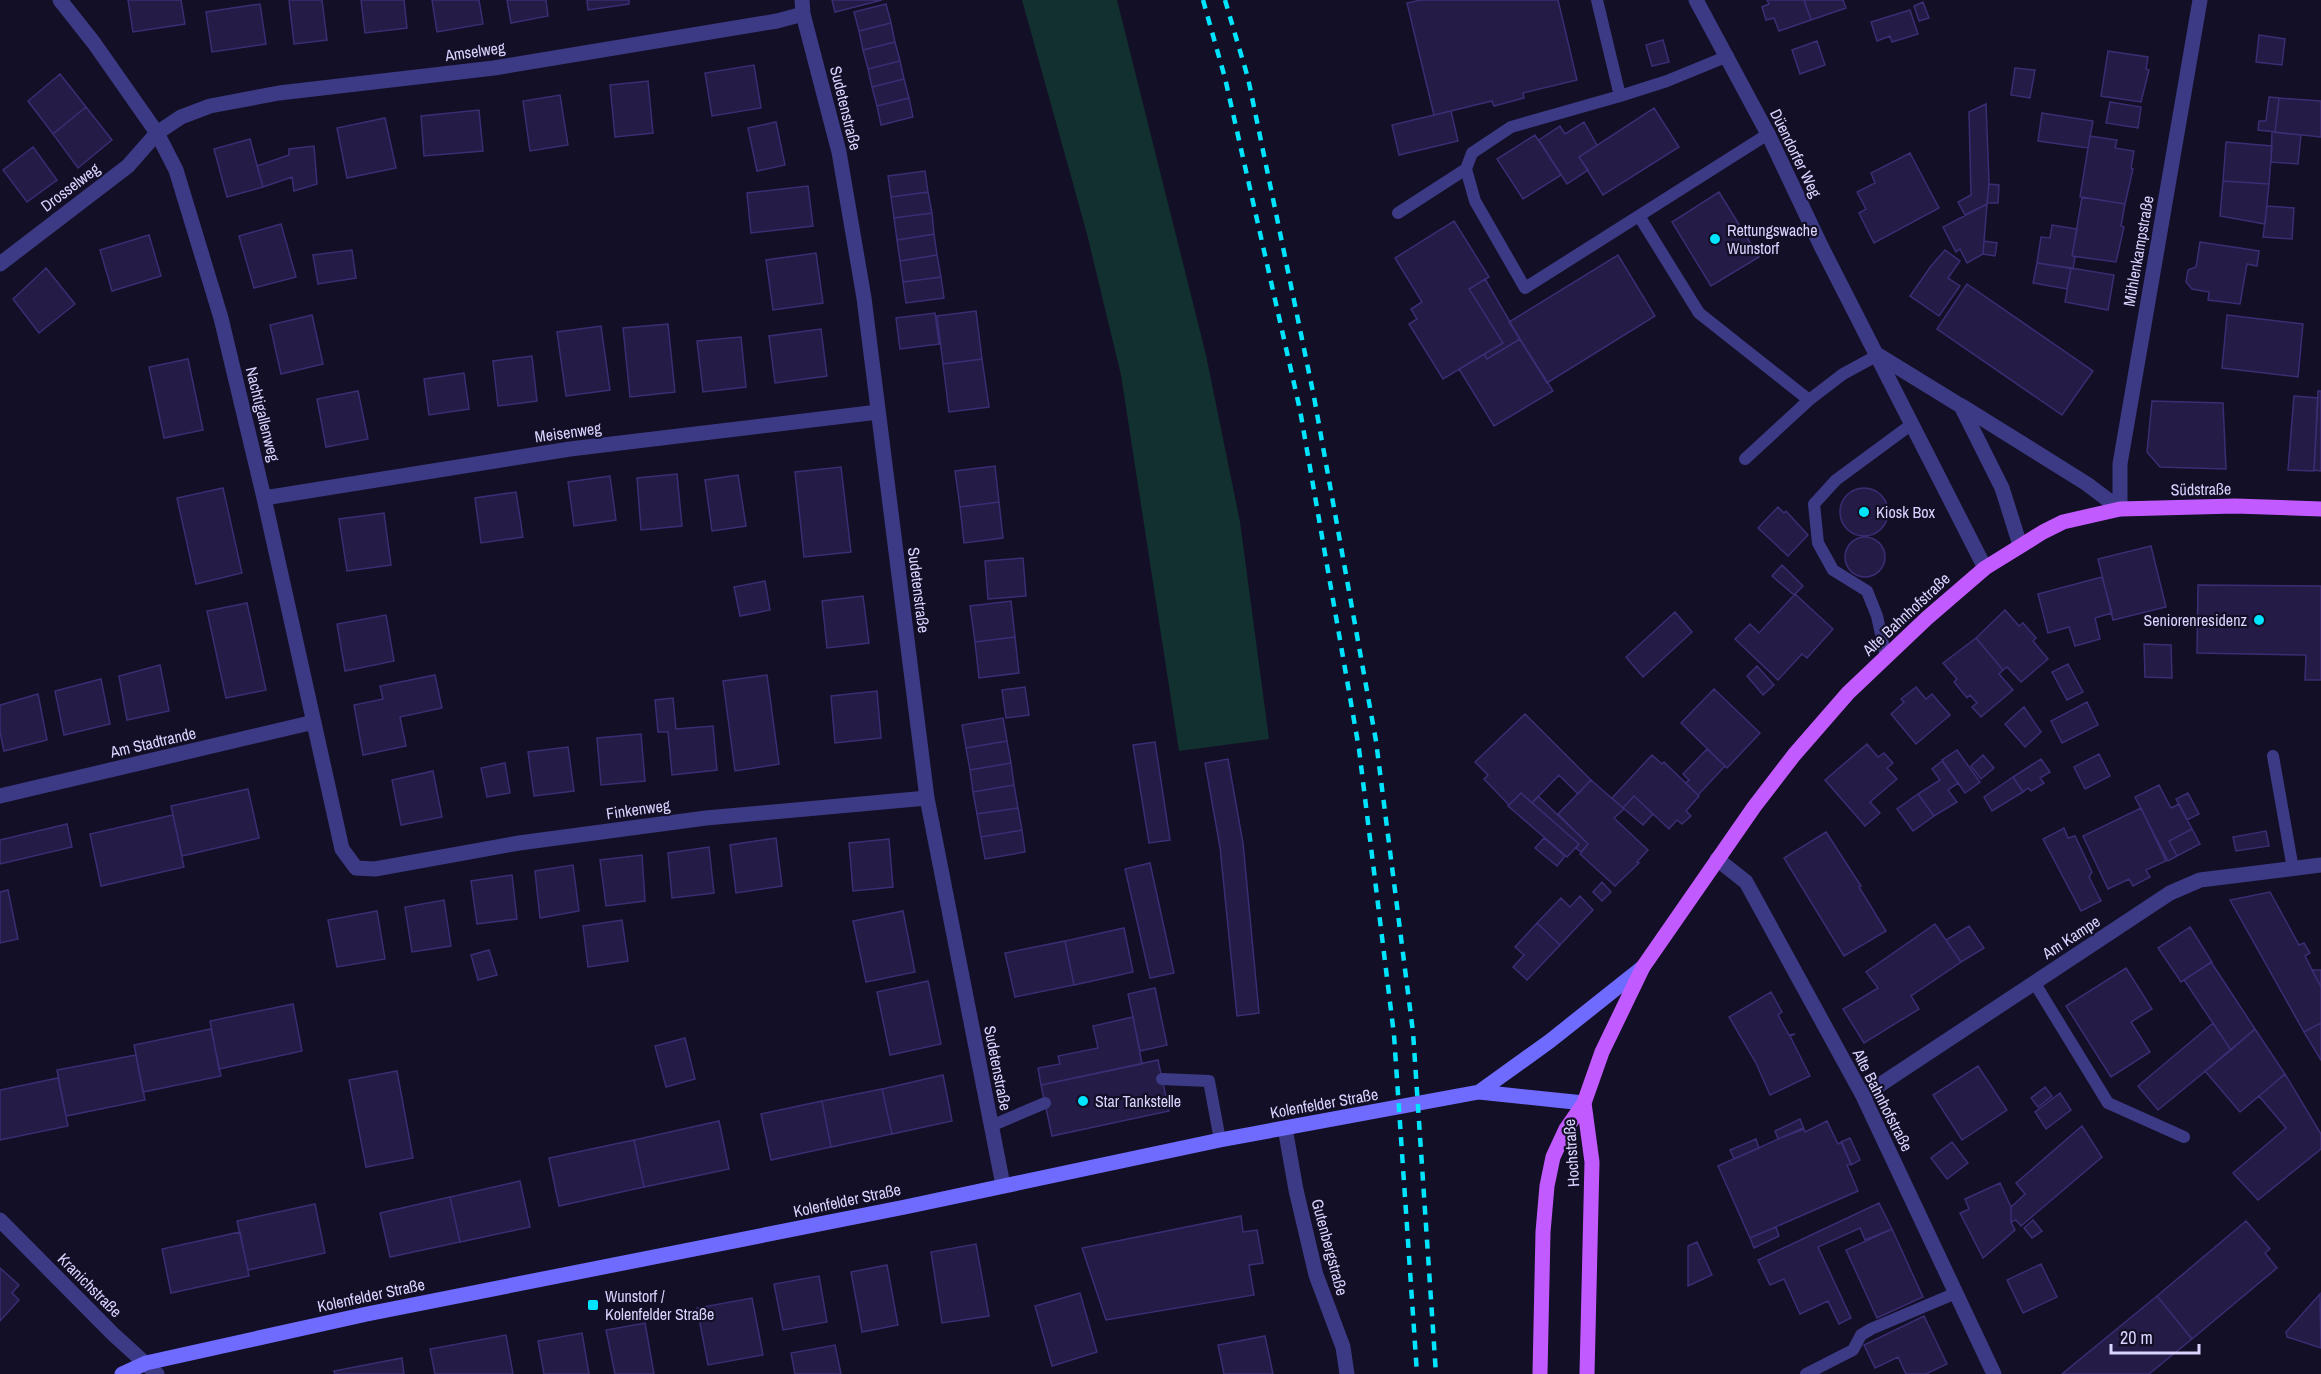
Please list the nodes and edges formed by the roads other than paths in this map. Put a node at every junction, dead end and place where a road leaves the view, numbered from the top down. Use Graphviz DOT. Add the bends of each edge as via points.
graph roads {
  1 [pos="60,0"];
  2 [pos="1597,0"];
  3 [pos="1696,0"];
  4 [pos="2200,0"];
  5 [pos="802,7"];
  6 [pos="1728,56"];
  7 [pos="1620,96"];
  8 [pos="157,133"];
  9 [pos="1768,134"];
  10 [pos="1466,169"];
  11 [pos="1398,213"];
  12 [pos="1639,216"];
  13 [pos="0,264"];
  14 [pos="1878,355"];
  15 [pos="1809,400"];
  16 [pos="1961,406"];
  17 [pos="878,412"];
  18 [pos="1912,424"];
  19 [pos="1745,459"];
  20 [pos="264,498"];
  21 [pos="2120,509"];
  22 [pos="2321,509"];
  23 [pos="2082,516"];
  24 [pos="2020,545"];
  25 [pos="1985,568"];
  26 [pos="1886,657"];
  27 [pos="314,722"];
  28 [pos="2273,756"];
  29 [pos="0,796"];
  30 [pos="927,798"];
  31 [pos="1717,859"];
  32 [pos="2321,865"];
  33 [pos="356,868"];
  34 [pos="2293,869"];
  35 [pos="1643,967"];
  36 [pos="2034,982"];
  37 [pos="1162,1079"];
  38 [pos="1479,1092"];
  39 [pos="1863,1095"];
  40 [pos="1046,1103"];
  41 [pos="1584,1103"];
  42 [pos="991,1126"];
  43 [pos="1285,1128"];
  44 [pos="2184,1137"];
  45 [pos="1220,1140"];
  46 [pos="1003,1185"];
  47 [pos="0,1220"];
  48 [pos="1956,1293"];
  49 [pos="152,1368"];
  50 [pos="122,1374"];
  51 [pos="1347,1374"];
  52 [pos="1540,1374"];
  53 [pos="1587,1374"];
  54 [pos="1806,1374"];
  55 [pos="1994,1374"];
  1 -- 8 [label="street, Nachtigallenweg"];
  2 -- 7 [label="lane"];
  3 -- 6 [label="street, Düendorfer Weg"];
  4 -- 21 [label="street, Mühlenkampstraße" via="2120,464"];
  5 -- 8 [label="street, Amselweg" via="777,21 495,68 279,93 210,106 181,117"];
  5 -- 17 [label="street, Sudetenstraße" via="839,152 864,298"];
  6 -- 7 [label="lane"];
  6 -- 9 [label="street, Düendorfer Weg"];
  7 -- 10 [label="lane" via="1510,127 1472,153"];
  8 -- 13 [label="street, Drosselweg" via="128,166"];
  8 -- 20 [label="street, Nachtigallenweg" via="176,170 221,318"];
  9 -- 12 [label="lane"];
  9 -- 14 [label="street, Düendorfer Weg"];
  10 -- 11 [label="lane"];
  10 -- 12 [label="lane" via="1475,201 1525,288"];
  12 -- 15 [label="lane" via="1700,313"];
  14 -- 15 [label="lane" via="1843,374"];
  14 -- 16 [label="street"];
  14 -- 18 [label="street, Düendorfer Weg"];
  15 -- 19 [label="lane"];
  16 -- 21 [label="street" via="2087,484"];
  16 -- 24 [label="street" via="2002,488"];
  17 -- 20 [label="street, Meisenweg" via="570,449"];
  17 -- 30 [label="street, Sudetenstraße"];
  18 -- 25 [label="street, Düendorfer Weg"];
  18 -- 26 [label="lane" via="1836,480 1814,504 1818,543 1833,570 1867,591"];
  20 -- 27 [label="street, Nachtigallenweg"];
  21 -- 22 [label="main road, Südstraße"];
  21 -- 23 [label="main road, Südstraße"];
  23 -- 24 [label="main road, Alte Bahnhofstraße"];
  24 -- 25 [label="main road, Alte Bahnhofstraße"];
  25 -- 26 [label="main road, Alte Bahnhofstraße"];
  26 -- 31 [label="main road, Alte Bahnhofstraße" via="1848,693 1794,755"];
  27 -- 29 [label="street, Am Stadtrande"];
  27 -- 33 [label="street, Nachtigallenweg" via="342,849"];
  28 -- 34 [label="lane"];
  30 -- 33 [label="street, Finkenweg" via="706,818 519,843 375,869"];
  30 -- 42 [label="street, Sudetenstraße"];
  31 -- 35 [label="main road, Alte Bahnhofstraße"];
  31 -- 39 [label="street, Alte Bahnhofstraße" via="1746,882"];
  32 -- 34 [label="street, Am Kampe"];
  34 -- 36 [label="street, Am Kampe" via="2200,880 2170,893"];
  35 -- 38 [label="main road"];
  35 -- 41 [label="main road, Alte Bahnhofstraße" via="1602,1052"];
  36 -- 39 [label="street, Am Kampe"];
  36 -- 44 [label="lane" via="2108,1103"];
  37 -- 45 [label="lane" via="1209,1081"];
  38 -- 41 [label="main road, Kolenfelder Straße"];
  38 -- 43 [label="main road, Kolenfelder Straße"];
  39 -- 48 [label="street, Alte Bahnhofstraße"];
  40 -- 42 [label="lane"];
  41 -- 52 [label="main road, Hochstraße" via="1553,1157 1547,1186"];
  41 -- 53 [label="main road, Hochstraße" via="1592,1162"];
  42 -- 46 [label="street, Sudetenstraße"];
  43 -- 45 [label="main road, Kolenfelder Straße"];
  43 -- 51 [label="street, Gutenbergstraße" via="1316,1275 1343,1347"];
  45 -- 46 [label="main road, Kolenfelder Straße"];
  46 -- 49 [label="main road, Kolenfelder Straße" via="367,1314"];
  47 -- 49 [label="street, Kranichstraße"];
  48 -- 54 [label="lane" via="1871,1329 1861,1335 1853,1350"];
  48 -- 55 [label="street, Alte Bahnhofstraße"];
  49 -- 50 [label="main road, Kolenfelder Straße"];
}
